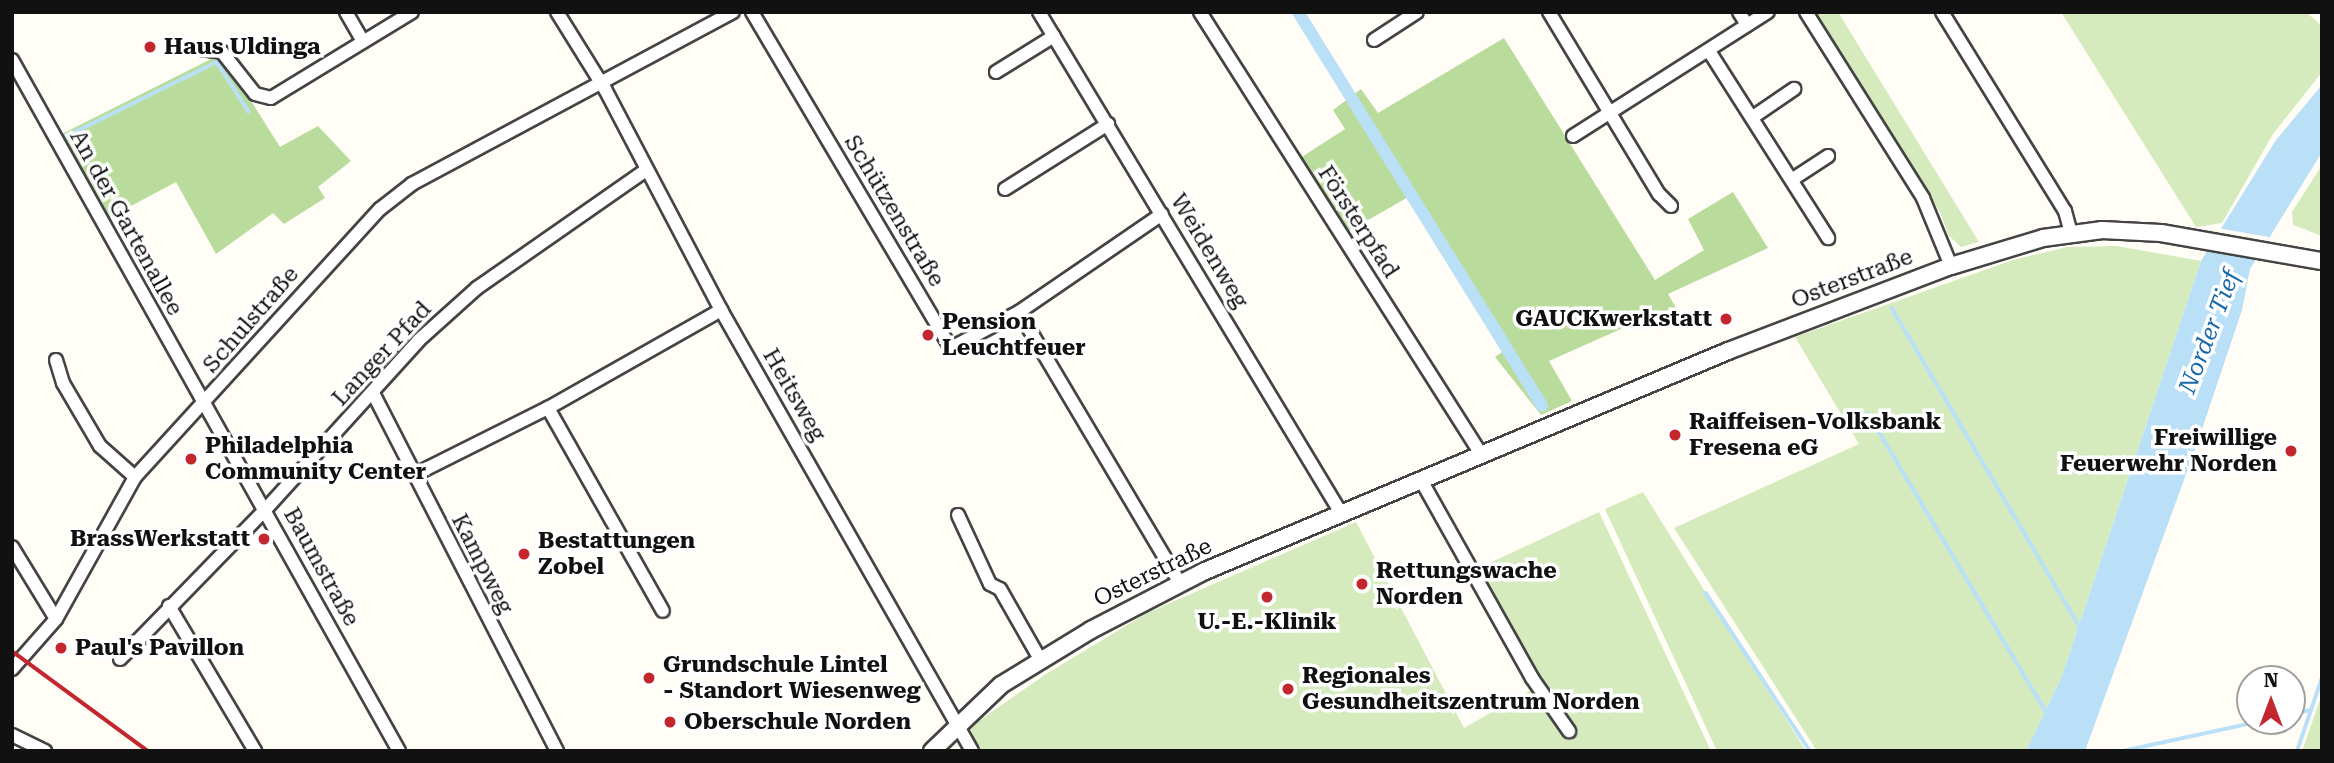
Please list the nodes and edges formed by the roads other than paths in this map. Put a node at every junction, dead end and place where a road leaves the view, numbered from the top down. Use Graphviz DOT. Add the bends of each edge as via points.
graph roads {
  1 [pos="346,12"];
  2 [pos="412,12"];
  3 [pos="557,12"];
  4 [pos="733,12"];
  5 [pos="752,12"];
  6 [pos="1039,12"];
  7 [pos="1200,12"];
  8 [pos="1416,12"];
  9 [pos="1549,12"];
  10 [pos="1739,12"];
  11 [pos="1768,12"];
  12 [pos="1806,12"];
  13 [pos="1942,12"];
  14 [pos="1395,18"];
  15 [pos="1747,25"];
  16 [pos="1054,36"];
  17 [pos="1374,40"];
  18 [pos="363,42"];
  19 [pos="176,46"];
  20 [pos="1709,51"];
  21 [pos="12,60"];
  22 [pos="996,72"];
  23 [pos="601,83"];
  24 [pos="1794,89"];
  25 [pos="1611,112"];
  26 [pos="1753,117"];
  27 [pos="1108,124"];
  28 [pos="1573,136"];
  29 [pos="1828,156"];
  30 [pos="645,171"];
  31 [pos="1793,179"];
  32 [pos="1005,189"];
  33 [pos="1671,206"];
  34 [pos="1162,215"];
  35 [pos="2071,233"];
  36 [pos="1828,238"];
  37 [pos="2322,261"];
  38 [pos="1951,266"];
  39 [pos="721,310"];
  40 [pos="1019,312"];
  41 [pos="56,360"];
  42 [pos="373,393"];
  43 [pos="205,405"];
  44 [pos="548,408"];
  45 [pos="1481,454"];
  46 [pos="414,475"];
  47 [pos="135,477"];
  48 [pos="1421,480"];
  49 [pos="265,510"];
  50 [pos="1341,513"];
  51 [pos="958,515"];
  52 [pos="12,547"];
  53 [pos="1180,583"];
  54 [pos="169,606"];
  55 [pos="663,611"];
  56 [pos="56,620"];
  57 [pos="120,659"];
  58 [pos="1040,659"];
  59 [pos="12,669"];
  60 [pos="957,723"];
  61 [pos="1569,731"];
  62 [pos="12,735"];
  63 [pos="45,751"];
  64 [pos="255,751"];
  65 [pos="399,751"];
  66 [pos="557,751"];
  67 [pos="932,751"];
  68 [pos="972,751"];
  1 -- 18 [label="street"];
  2 -- 18 [label="street"];
  3 -- 23 [label="street, Heitsweg"];
  4 -- 23 [label="street, Schulstraße"];
  5 -- 40 [label="street, Schützenstraße" via="951,348"];
  6 -- 16 [label="street, Weidenweg"];
  7 -- 45 [label="street, Försterpfad"];
  8 -- 14 [label="street"];
  9 -- 25 [label="street"];
  10 -- 15 [label="street"];
  11 -- 15 [label="street"];
  12 -- 38 [label="street" via="1923,198"];
  13 -- 35 [label="street" via="2065,211"];
  14 -- 17 [label="street"];
  15 -- 20 [label="street"];
  16 -- 22 [label="street"];
  16 -- 27 [label="street, Weidenweg"];
  18 -- 19 [label="street" via="271,98 255,94 222,52"];
  20 -- 25 [label="street"];
  20 -- 26 [label="street"];
  21 -- 43 [label="street, An der Gartenallee"];
  23 -- 30 [label="street, Heitsweg"];
  23 -- 43 [label="street, Schulstraße" via="395,196 351,239"];
  24 -- 26 [label="street"];
  25 -- 28 [label="street"];
  25 -- 33 [label="street"];
  26 -- 31 [label="street"];
  27 -- 32 [label="street"];
  27 -- 34 [label="street, Weidenweg"];
  29 -- 31 [label="street"];
  30 -- 39 [label="street, Heitsweg"];
  30 -- 42 [label="street, Langer Pfad" via="477,288 419,340"];
  31 -- 36 [label="street"];
  34 -- 40 [label="street"];
  34 -- 50 [label="street, Weidenweg"];
  35 -- 37 [label="street, Osterstraße" via="2137,230"];
  35 -- 38 [label="street, Osterstraße"];
  38 -- 45 [label="street, Osterstraße"];
  39 -- 44 [label="street"];
  39 -- 60 [label="street, Heitsweg"];
  40 -- 53 [label="street"];
  41 -- 47 [label="street" via="63,383 100,446"];
  42 -- 46 [label="street, Kampweg"];
  42 -- 49 [label="street, Langer Pfad"];
  43 -- 47 [label="street, Schulstraße"];
  43 -- 49 [label="street, Baumstraße"];
  44 -- 46 [label="street"];
  44 -- 55 [label="street"];
  45 -- 48 [label="street, Osterstraße"];
  46 -- 66 [label="street, Kampweg"];
  47 -- 56 [label="street, Schulstraße"];
  48 -- 50 [label="street, Osterstraße"];
  48 -- 61 [label="street" via="1532,678"];
  49 -- 54 [label="street, Langer Pfad"];
  49 -- 65 [label="street, Baumstraße"];
  50 -- 53 [label="street, Osterstraße"];
  51 -- 58 [label="street" via="990,584 1000,589"];
  52 -- 56 [label="street"];
  53 -- 58 [label="street, Osterstraße"];
  54 -- 57 [label="street, Langer Pfad"];
  54 -- 64 [label="street"];
  56 -- 59 [label="street, Schulstraße"];
  58 -- 60 [label="street, Osterstraße"];
  60 -- 67 [label="street, Osterstraße"];
  60 -- 68 [label="street, Heitsweg"];
  62 -- 63 [label="street"];
}
